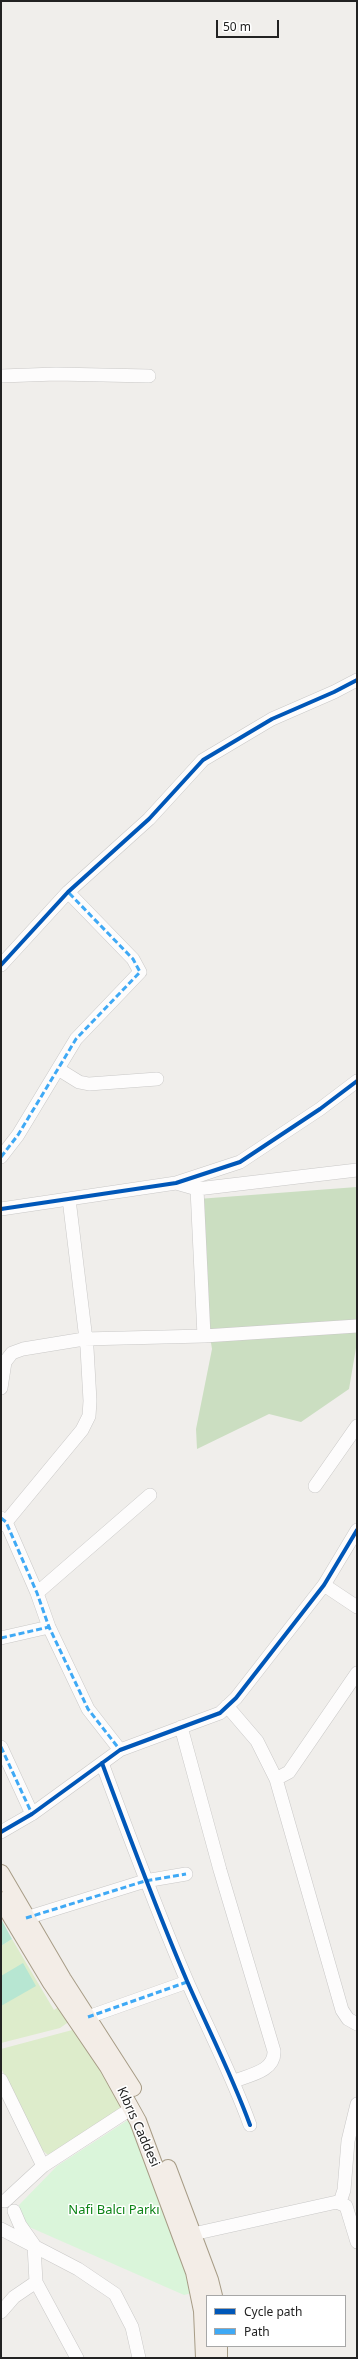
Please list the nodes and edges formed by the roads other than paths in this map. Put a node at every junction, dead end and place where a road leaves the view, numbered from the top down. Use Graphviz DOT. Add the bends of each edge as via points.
graph roads {
  1 [pos="1,376"];
  2 [pos="149,376"];
  3 [pos="357,680"];
  4 [pos="68,892"];
  5 [pos="1,964"];
  6 [pos="58,1069"];
  7 [pos="157,1079"];
  8 [pos="357,1081"];
  9 [pos="1,1158"];
  10 [pos="357,1170"];
  11 [pos="176,1183"];
  12 [pos="197,1189"];
  13 [pos="69,1198"];
  14 [pos="1,1209"];
  15 [pos="357,1326"];
  16 [pos="204,1336"];
  17 [pos="84,1339"];
  18 [pos="1,1388"];
  19 [pos="357,1426"];
  20 [pos="315,1486"];
  21 [pos="150,1495"];
  22 [pos="3,1522"];
  23 [pos="357,1530"];
  24 [pos="352,1548"];
  25 [pos="324,1585"];
  26 [pos="37,1593"];
  27 [pos="357,1607"];
  28 [pos="49,1627"];
  29 [pos="1,1638"];
  30 [pos="357,1673"];
  31 [pos="227,1706"];
  32 [pos="181,1727"];
  33 [pos="1,1747"];
  34 [pos="120,1750"];
  35 [pos="102,1763"];
  36 [pos="276,1779"];
  37 [pos="32,1814"];
  38 [pos="1,1832"];
  39 [pos="1,1873"];
  40 [pos="186,1874"];
  41 [pos="146,1881"];
  42 [pos="1,1900"];
  43 [pos="26,1918"];
  44 [pos="188,1982"];
  45 [pos="88,2017"];
  46 [pos="357,2024"];
  47 [pos="1,2080"];
  48 [pos="234,2081"];
  49 [pos="357,2104"];
  50 [pos="132,2108"];
  51 [pos="250,2125"];
  52 [pos="43,2166"];
  53 [pos="340,2202"];
  54 [pos="7,2204"];
  55 [pos="1,2229"];
  56 [pos="193,2234"];
  57 [pos="357,2242"];
  58 [pos="34,2245"];
  59 [pos="36,2282"];
  60 [pos="214,2295"];
  61 [pos="6,2298"];
  62 [pos="1,2312"];
  63 [pos="219,2347"];
  64 [pos="77,2358"];
  65 [pos="139,2358"];
  66 [pos="204,2358"];
  67 [pos="220,2358"];
  1 -- 2 [label="street"];
  3 -- 4 [label="street" via="272,719 203,760 149,819"];
  4 -- 5 [label="street"];
  4 -- 6 [label="street" via="133,959 140,972 76,1039"];
  6 -- 7 [label="street" via="79,1082 89,1084"];
  6 -- 9 [label="street"];
  8 -- 11 [label="street" via="240,1162"];
  10 -- 12 [label="street"];
  11 -- 12 [label="street"];
  11 -- 13 [label="street"];
  12 -- 16 [label="street"];
  13 -- 14 [label="street"];
  13 -- 17 [label="street"];
  15 -- 16 [label="street"];
  16 -- 17 [label="street"];
  17 -- 18 [label="street" via="12,1353 3,1368"];
  17 -- 22 [label="street" via="91,1406 87,1421"];
  19 -- 20 [label="street"];
  21 -- 26 [label="street"];
  22 -- 26 [label="street"];
  23 -- 24 [label="street"];
  24 -- 25 [label="street"];
  25 -- 27 [label="street"];
  25 -- 31 [label="street" via="236,1698"];
  26 -- 28 [label="street"];
  28 -- 29 [label="street"];
  28 -- 34 [label="street" via="88,1709"];
  30 -- 36 [label="street" via="289,1772"];
  31 -- 32 [label="street" via="220,1713"];
  31 -- 36 [label="street" via="257,1741"];
  32 -- 34 [label="street"];
  32 -- 48 [label="street" via="220,1870 274,2050 273,2059 267,2068"];
  33 -- 37 [label="street"];
  34 -- 35 [label="street"];
  35 -- 37 [label="street"];
  35 -- 41 [label="street"];
  36 -- 46 [label="street" via="342,2010 348,2019"];
  37 -- 38 [label="street"];
  39 -- 43 [label="main road"];
  40 -- 41 [label="street"];
  41 -- 43 [label="street"];
  41 -- 44 [label="street"];
  42 -- 50 [label="main road, Kıbrıs Caddesi"];
  43 -- 45 [label="main road"];
  44 -- 45 [label="street"];
  44 -- 48 [label="street"];
  45 -- 56 [label="main road" via="120,2064 142,2103"];
  47 -- 52 [label="street"];
  48 -- 51 [label="street"];
  49 -- 53 [label="street" via="348,2141 344,2190"];
  50 -- 52 [label="street"];
  50 -- 66 [label="main road, Kıbrıs Caddesi" via="194,2272 202,2311"];
  52 -- 54 [label="street"];
  53 -- 56 [label="street" via="325,2203"];
  53 -- 57 [label="street" via="348,2210"];
  54 -- 55 [label="street" via="11,2223"];
  54 -- 58 [label="street"];
  55 -- 58 [label="street"];
  56 -- 60 [label="main road"];
  58 -- 59 [label="street"];
  58 -- 65 [label="street" via="78,2268 115,2294 132,2327"];
  59 -- 61 [label="street"];
  59 -- 64 [label="street"];
  61 -- 62 [label="street"];
  63 -- 67 [label="main road"];
}
